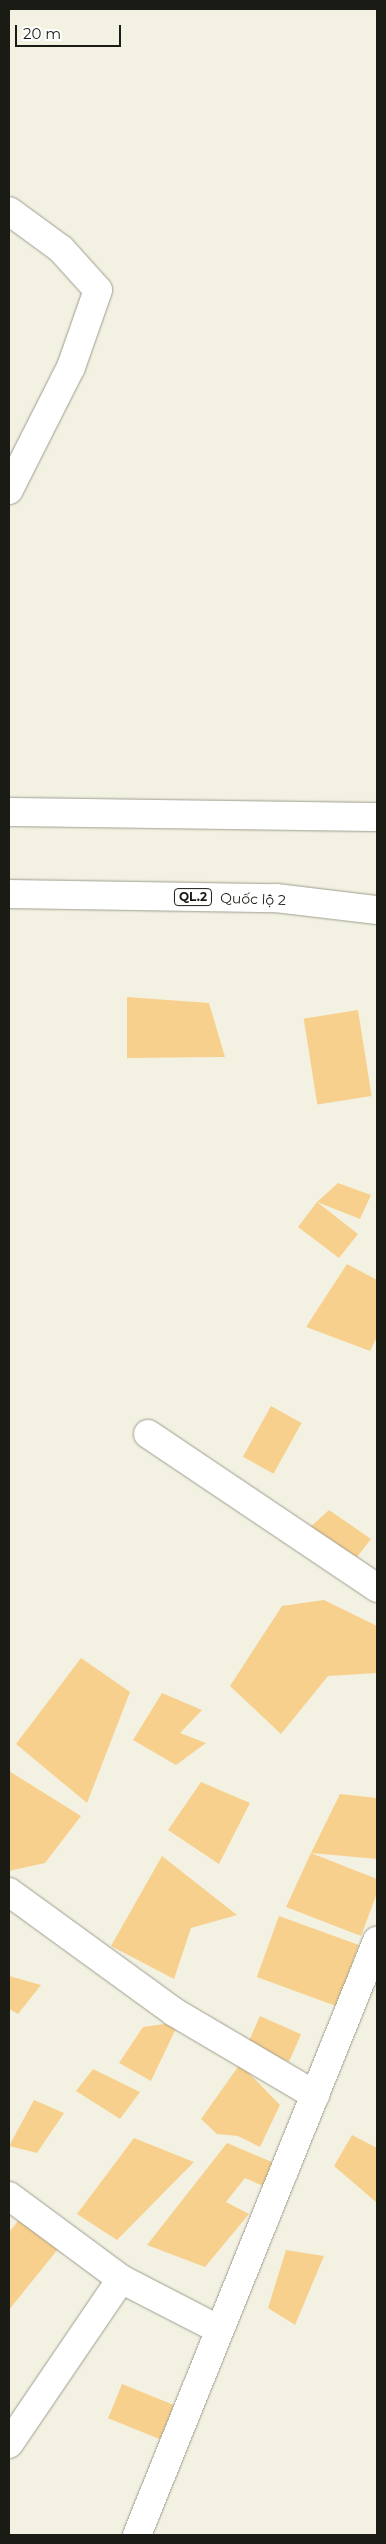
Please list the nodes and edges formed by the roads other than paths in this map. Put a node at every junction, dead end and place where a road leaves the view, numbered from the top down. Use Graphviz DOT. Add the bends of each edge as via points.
graph roads {
  1 [pos="9,210"];
  2 [pos="9,490"];
  3 [pos="9,812"];
  4 [pos="377,817"];
  5 [pos="9,894"];
  6 [pos="377,910"];
  7 [pos="148,1434"];
  8 [pos="377,1588"];
  9 [pos="9,1892"];
  10 [pos="377,1941"];
  11 [pos="315,2095"];
  12 [pos="9,2196"];
  13 [pos="121,2279"];
  14 [pos="220,2330"];
  15 [pos="9,2444"];
  16 [pos="137,2535"];
  1 -- 2 [label="main road" via="61,249 98,290 71,367"];
  3 -- 4 [label="main road"];
  5 -- 6 [label="main road, Quốc lộ 2 / QL.2" via="276,898"];
  7 -- 8 [label="main road"];
  9 -- 11 [label="main road" via="174,2012"];
  10 -- 11 [label="main road"];
  11 -- 14 [label="main road"];
  12 -- 13 [label="main road"];
  13 -- 14 [label="main road"];
  13 -- 15 [label="main road"];
  14 -- 16 [label="main road"];
}
